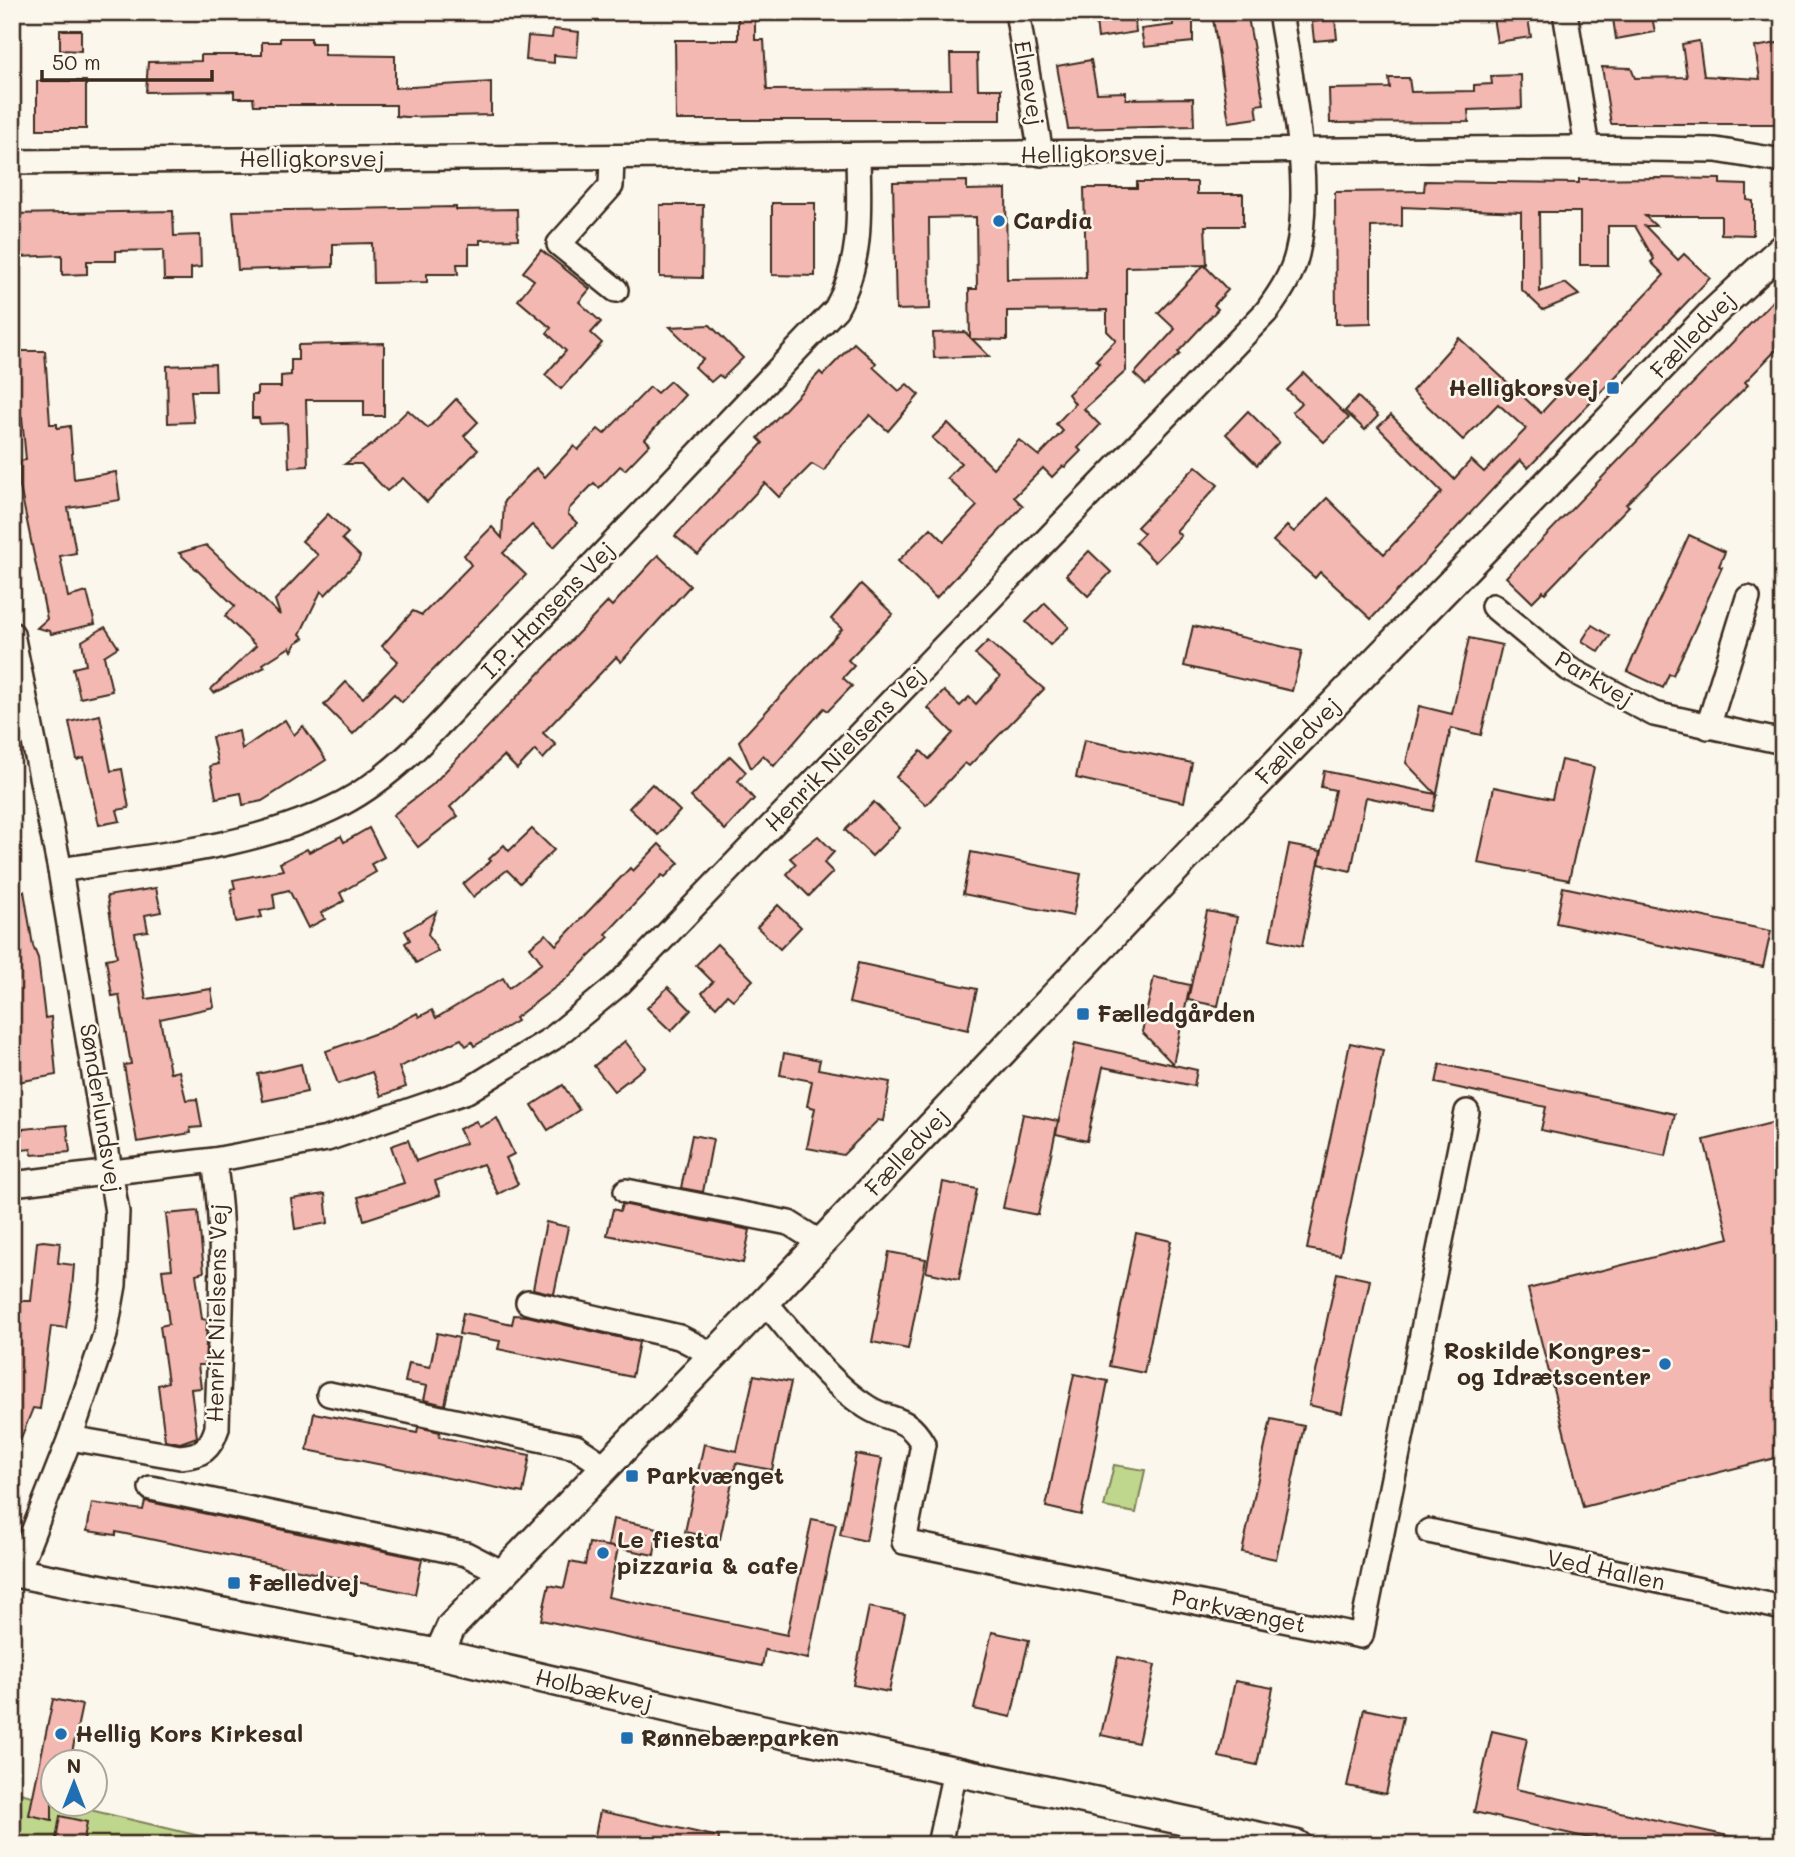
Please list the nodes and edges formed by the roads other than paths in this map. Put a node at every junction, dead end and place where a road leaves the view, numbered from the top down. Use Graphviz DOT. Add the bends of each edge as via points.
graph roads {
  1 [pos="1017,12"];
  2 [pos="1280,12"];
  3 [pos="1565,12"];
  4 [pos="1587,148"];
  5 [pos="1301,152"];
  6 [pos="1041,154"];
  7 [pos="858,156"];
  8 [pos="612,158"];
  9 [pos="1783,161"];
  10 [pos="12,162"];
  11 [pos="1783,248"];
  12 [pos="616,290"];
  13 [pos="1748,598"];
  14 [pos="1493,606"];
  15 [pos="12,634"];
  16 [pos="1708,727"];
  17 [pos="1783,742"];
  18 [pos="61,870"];
  19 [pos="1467,1112"];
  20 [pos="214,1160"];
  21 [pos="113,1174"];
  22 [pos="12,1184"];
  23 [pos="626,1191"];
  24 [pos="821,1242"];
  25 [pos="528,1302"];
  26 [pos="765,1302"];
  27 [pos="714,1355"];
  28 [pos="329,1394"];
  29 [pos="70,1438"];
  30 [pos="606,1467"];
  31 [pos="151,1488"];
  32 [pos="1429,1531"];
  33 [pos="15,1573"];
  34 [pos="503,1573"];
  35 [pos="1783,1608"];
  36 [pos="439,1654"];
  37 [pos="955,1771"];
  38 [pos="939,1845"];
  39 [pos="1297,1845"];
  1 -- 6 [label="street, Elmevej"];
  2 -- 5 [label="street, Henrik Nielsens Vej"];
  3 -- 4 [label="street"];
  4 -- 5 [label="street, Helligkorsvej"];
  4 -- 9 [label="street, Helligkorsvej" via="1716,150"];
  5 -- 6 [label="street, Helligkorsvej"];
  5 -- 20 [label="street, Henrik Nielsens Vej" via="1297,253 1286,284 1267,311 620,983 553,1038 467,1091 327,1139"];
  6 -- 7 [label="street, Helligkorsvej"];
  7 -- 8 [label="street, Helligkorsvej"];
  7 -- 18 [label="street, I.P. Hansens Vej" via="858,248 851,280 836,309 397,765 344,802 281,828 211,846"];
  8 -- 10 [label="street, Helligkorsvej"];
  8 -- 12 [label="street" via="611,186 559,244"];
  11 -- 24 [label="street, Fælledvej" via="1713,314 1231,810"];
  13 -- 16 [label="street"];
  14 -- 16 [label="street, Parkvej" via="1569,669 1654,714"];
  15 -- 18 [label="street, Sønderlundsvej"];
  16 -- 17 [label="street, Parkvej"];
  18 -- 21 [label="street, Sønderlundsvej"];
  19 -- 26 [label="street, Parkvænget" via="1361,1636 904,1542 923,1444 913,1426 868,1408 841,1387"];
  20 -- 21 [label="street, Henrik Nielsens Vej"];
  20 -- 29 [label="street, Henrik Nielsens Vej" via="221,1202 222,1270 217,1428 212,1445 198,1456 180,1457"];
  21 -- 22 [label="street, Henrik Nielsens Vej"];
  21 -- 29 [label="street, Sønderlundsvej" via="117,1212 114,1285 105,1335"];
  23 -- 24 [label="street" via="789,1223"];
  24 -- 26 [label="street, Fælledvej"];
  25 -- 27 [label="street" via="679,1337"];
  26 -- 27 [label="street, Fælledvej"];
  27 -- 30 [label="street, Fælledvej"];
  28 -- 30 [label="street" via="576,1447"];
  29 -- 33 [label="street, Sønderlundsvej"];
  30 -- 34 [label="street, Fælledvej"];
  31 -- 34 [label="street" via="466,1554"];
  32 -- 35 [label="street, Ved Hallen"];
  33 -- 36 [label="street, Holbækvej"];
  34 -- 36 [label="street, Fælledvej" via="451,1627"];
  36 -- 37 [label="street, Holbækvej"];
  37 -- 38 [label="street"];
  37 -- 39 [label="street, Holbækvej"];
}
